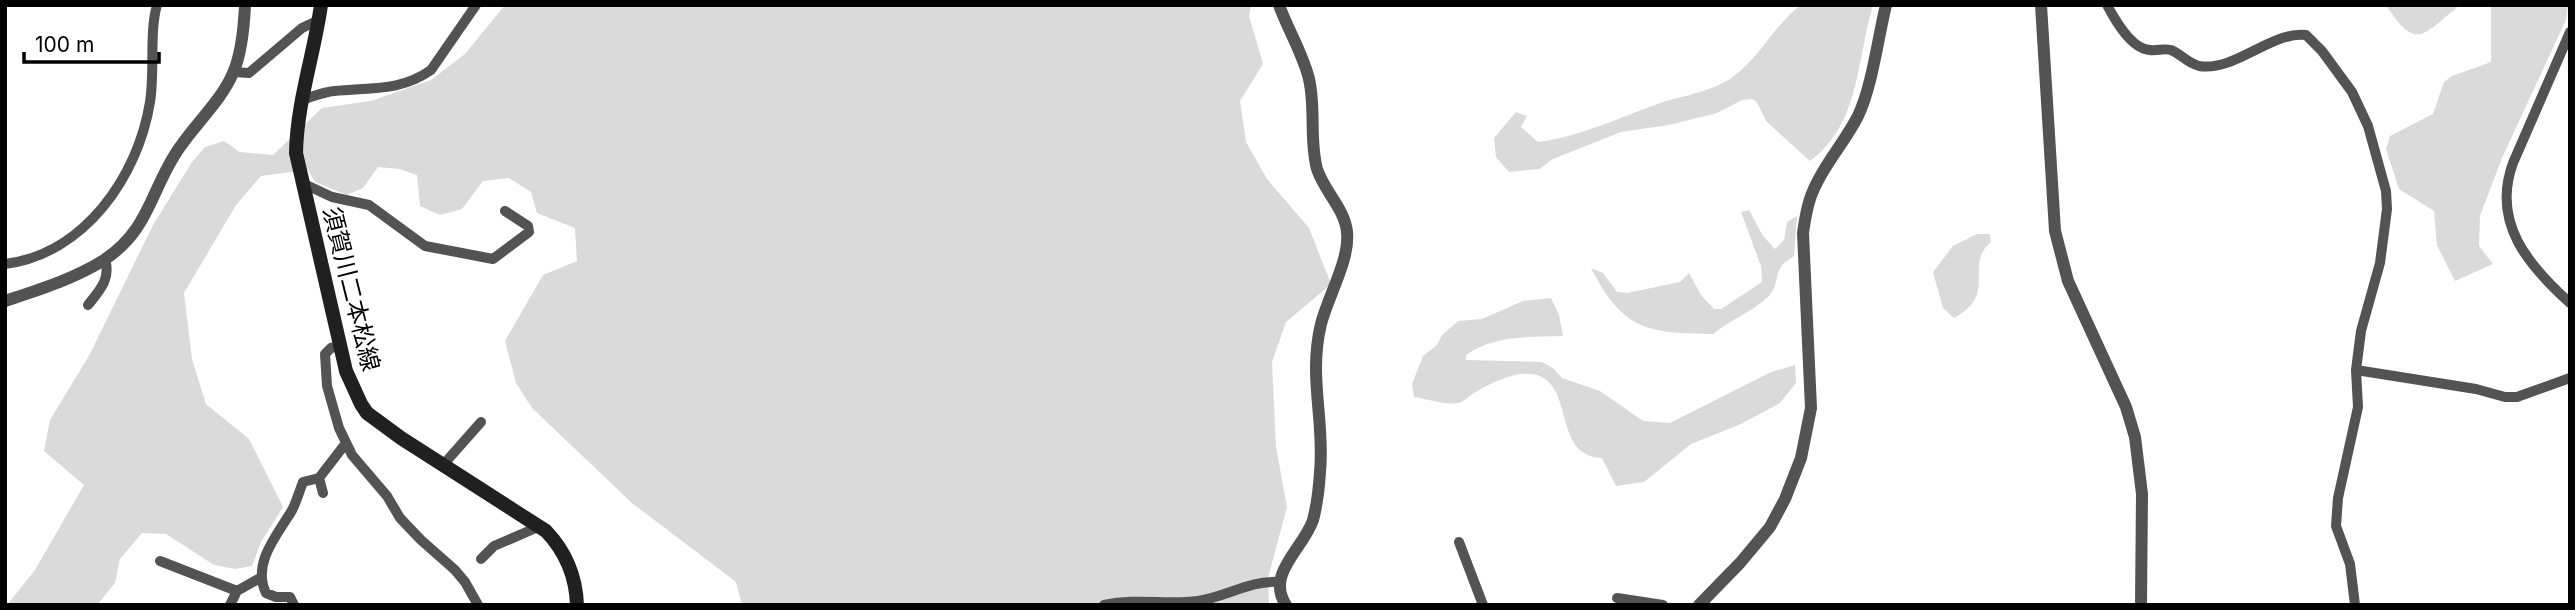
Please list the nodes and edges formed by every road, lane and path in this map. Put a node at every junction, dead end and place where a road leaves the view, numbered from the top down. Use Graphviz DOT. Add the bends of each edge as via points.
graph roads {
  1 [pos="157,5"];
  2 [pos="244,5"];
  3 [pos="321,5"];
  4 [pos="476,5"];
  5 [pos="1279,5"];
  6 [pos="1885,5"];
  7 [pos="2041,5"];
  8 [pos="2107,5"];
  9 [pos="319,20"];
  10 [pos="2570,32"];
  11 [pos="234,72"];
  12 [pos="301,100"];
  13 [pos="301,182"];
  14 [pos="505,211"];
  15 [pos="105,259"];
  16 [pos="5,264"];
  17 [pos="5,301"];
  18 [pos="2570,303"];
  19 [pos="88,305"];
  20 [pos="340,346"];
  21 [pos="2356,370"];
  22 [pos="2570,378"];
  23 [pos="481,422"];
  24 [pos="346,443"];
  25 [pos="443,465"];
  26 [pos="319,478"];
  27 [pos="323,493"];
  28 [pos="538,527"];
  29 [pos="1459,542"];
  30 [pos="481,559"];
  31 [pos="160,561"];
  32 [pos="260,578"];
  33 [pos="1279,582"];
  34 [pos="237,591"];
  35 [pos="1617,598"];
  36 [pos="230,605"];
  37 [pos="294,605"];
  38 [pos="478,605"];
  39 [pos="577,605"];
  40 [pos="1104,605"];
  41 [pos="1286,605"];
  42 [pos="1483,605"];
  43 [pos="1663,605"];
  44 [pos="1699,605"];
  45 [pos="2141,605"];
  46 [pos="2355,605"];
  1 -- 16 [label="street" via="150,105 134,157 119,184 68,241 38,257"];
  2 -- 11 [label="street"];
  3 -- 9 [label="main road, 須賀川二本松線"];
  4 -- 12 [label="street" via="425,74 382,89 332,91"];
  5 -- 33 [label="street" via="1309,80 1318,170 1343,218 1347,240 1314,358 1321,466 1314,517"];
  6 -- 44 [label="street" via="1863,104 1812,193 1806,215 1811,408 1801,458 1770,527"];
  7 -- 45 [label="street" via="2055,231 2072,291 2126,407 2135,437 2142,494"];
  8 -- 21 [label="street" via="2134,43 2148,50 2171,50 2196,65 2213,66 2306,35 2345,79 2368,126 2383,174 2387,209"];
  9 -- 11 [label="street" via="302,28 248,73"];
  9 -- 12 [label="main road, 須賀川二本松線"];
  10 -- 18 [label="street" via="2508,177 2507,200 2514,234 2532,266"];
  11 -- 15 [label="street" via="179,148 134,234"];
  12 -- 13 [label="main road, 須賀川二本松線" via="296,153"];
  13 -- 14 [label="street" via="332,197 369,205 425,246 493,259 530,232"];
  13 -- 20 [label="main road, 須賀川二本松線"];
  15 -- 17 [label="street"];
  15 -- 19 [label="street" via="108,274"];
  20 -- 24 [label="street" via="325,354 327,386"];
  20 -- 25 [label="main road, 須賀川二本松線" via="356,397 367,413"];
  21 -- 22 [label="street" via="2505,397"];
  21 -- 46 [label="street" via="2358,407 2336,526 2350,564"];
  23 -- 25 [label="street"];
  24 -- 26 [label="street"];
  24 -- 38 [label="street" via="400,518 447,561"];
  25 -- 28 [label="main road, 須賀川二本松線"];
  26 -- 27 [label="street"];
  26 -- 32 [label="street" via="303,482 271,542"];
  28 -- 30 [label="street" via="494,545"];
  28 -- 39 [label="main road, 須賀川二本松線" via="560,548"];
  29 -- 42 [label="street"];
  31 -- 34 [label="street"];
  32 -- 34 [label="street"];
  32 -- 37 [label="street" via="266,593 290,597"];
  33 -- 40 [label="street" via="1245,585 1200,601 1126,600"];
  33 -- 41 [label="street"];
  34 -- 36 [label="street"];
  35 -- 43 [label="street"];
}
